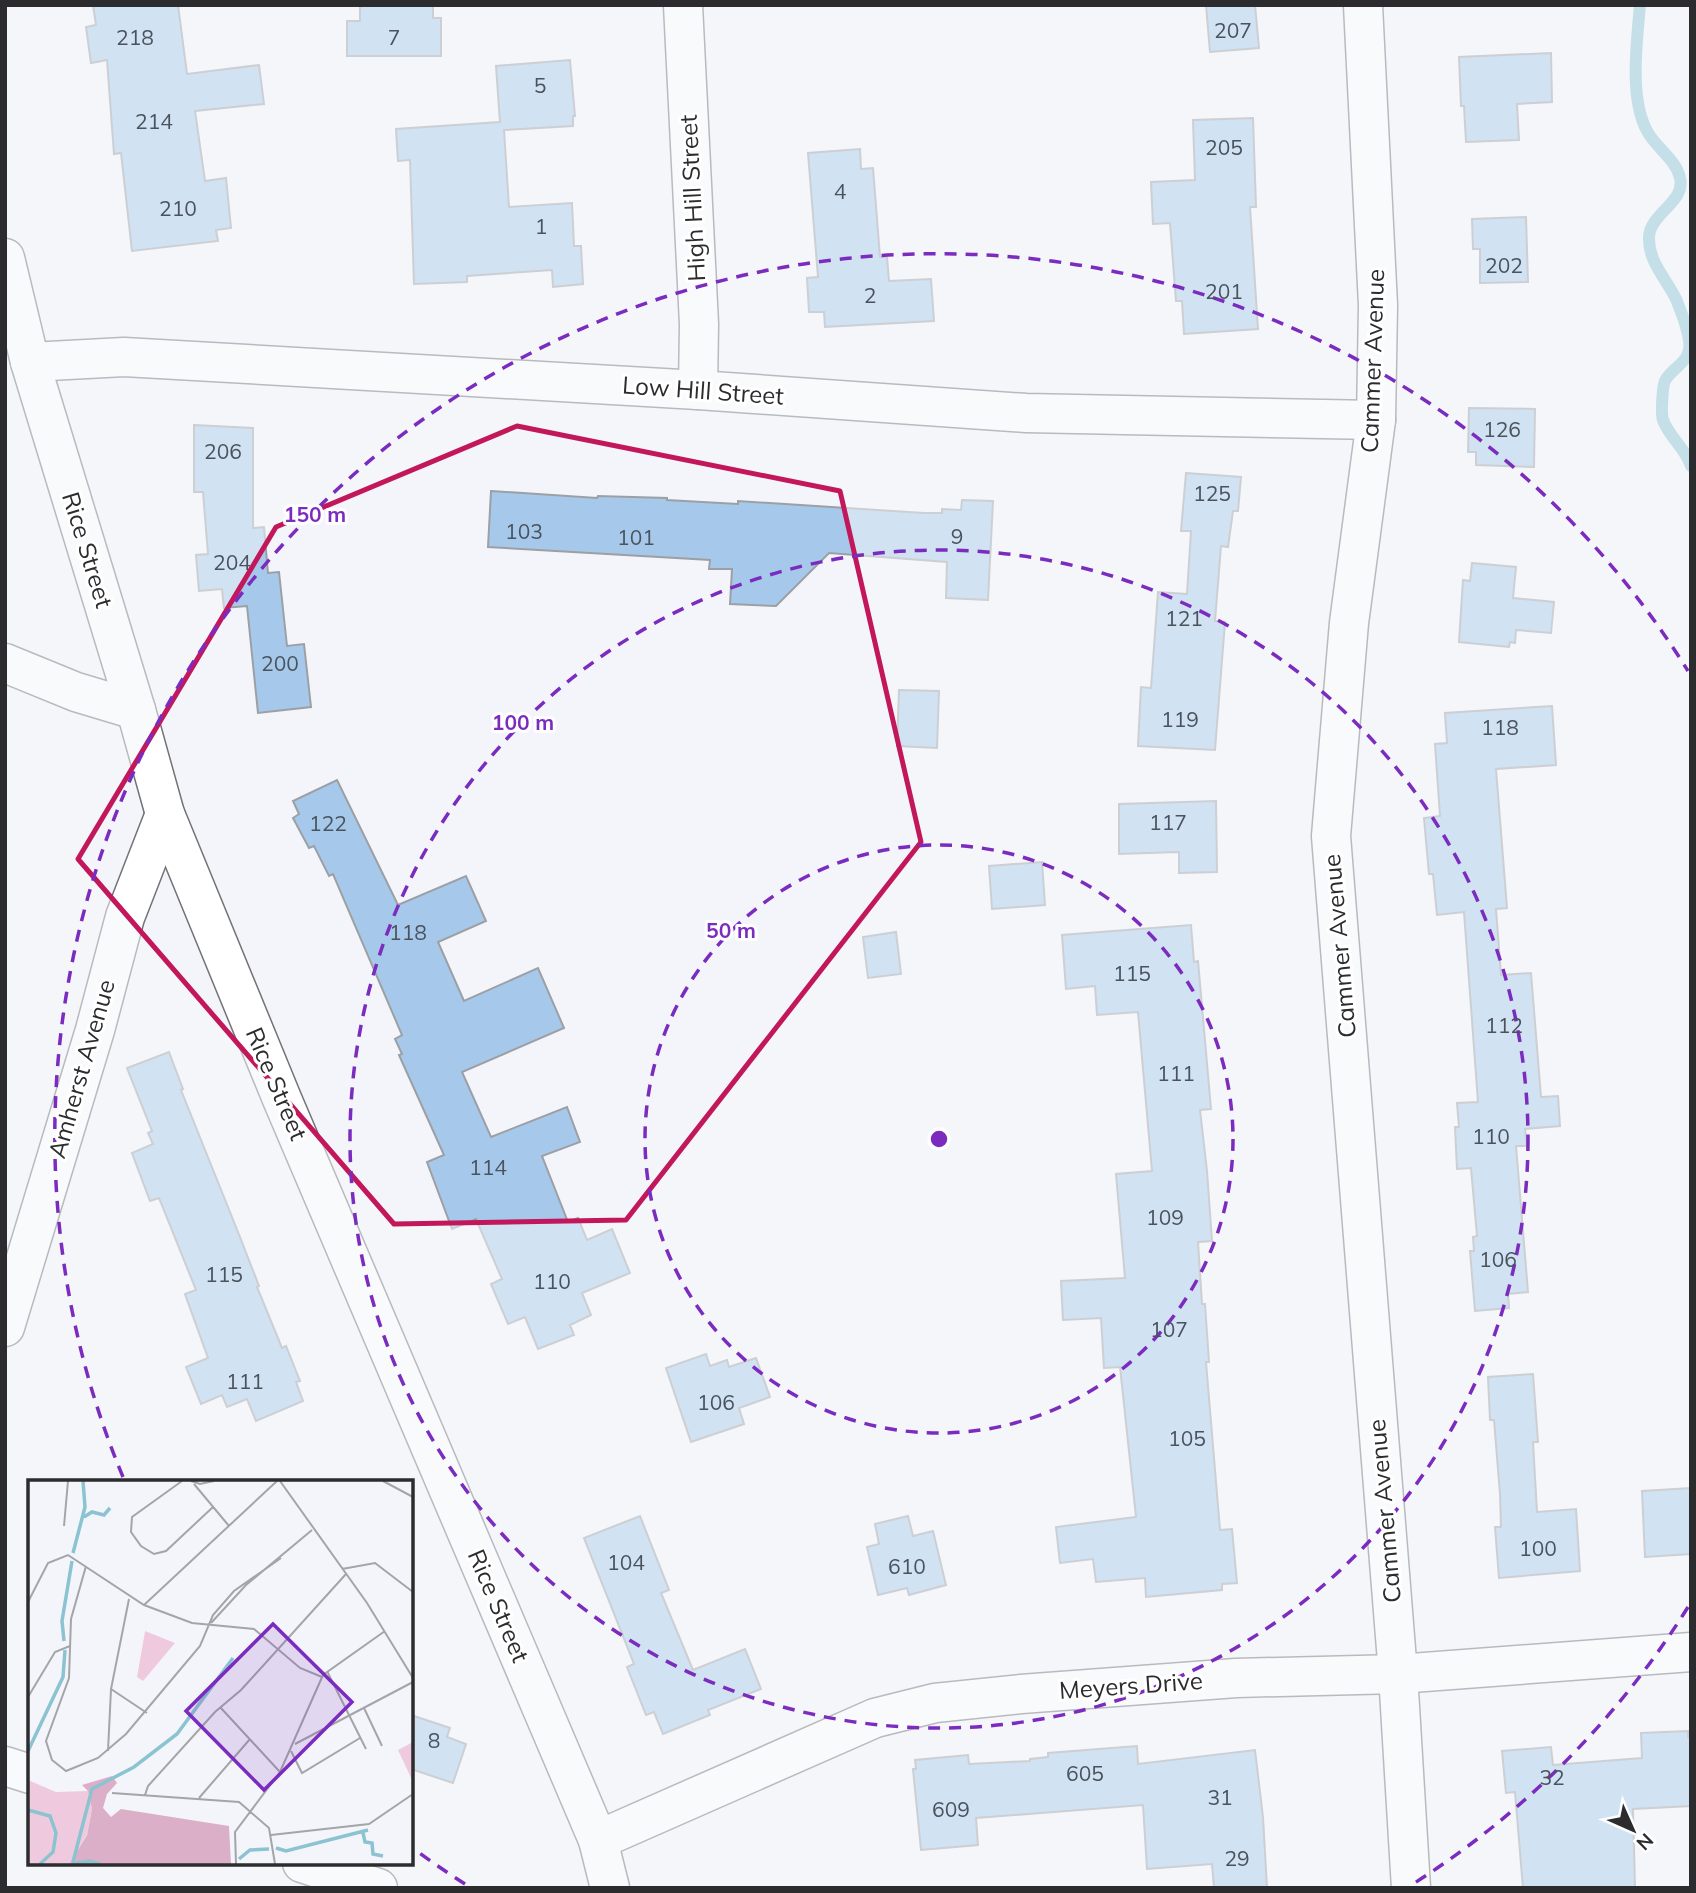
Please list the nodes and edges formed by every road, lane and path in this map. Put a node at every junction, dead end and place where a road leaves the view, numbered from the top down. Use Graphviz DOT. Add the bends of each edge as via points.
graph roads {
  1 [pos="683,5"];
  2 [pos="1363,5"];
  3 [pos="5,258"];
  4 [pos="30,362"];
  5 [pos="698,390"];
  6 [pos="1376,420"];
  7 [pos="5,663"];
  8 [pos="136,710"];
  9 [pos="165,814"];
  10 [pos="5,1326"];
  11 [pos="1691,1652"];
  12 [pos="1398,1674"];
  13 [pos="5,1766"];
  14 [pos="28,1773"];
  15 [pos="597,1839"];
  16 [pos="309,1865"];
  17 [pos="378,1888"];
  18 [pos="610,1888"];
  19 [pos="1411,1888"];
  1 -- 5 [label="street, High Hill Street" via="699,324"];
  2 -- 6 [label="street, Cammer Avenue" via="1378,305"];
  3 -- 4 [label="street, Rice Street"];
  4 -- 5 [label="street, Low Hill Street" via="124,357"];
  4 -- 8 [label="street, Rice Street"];
  5 -- 6 [label="street, Low Hill Street" via="1026,413"];
  6 -- 12 [label="street, Cammer Avenue" via="1349,623 1331,836"];
  7 -- 8 [label="street"];
  8 -- 9 [label="street, Rice Street"];
  9 -- 10 [label="street, Amherst Avenue" via="125,918"];
  9 -- 15 [label="street, Rice Street"];
  11 -- 12 [label="street, Meyers Drive"];
  12 -- 15 [label="street, Meyers Drive" via="1236,1678 935,1703 875,1718"];
  12 -- 19 [label="street, Cammer Avenue"];
  13 -- 14 [label="street"];
  15 -- 18 [label="street, Rice Street"];
  16 -- 17 [label="street"];
}
